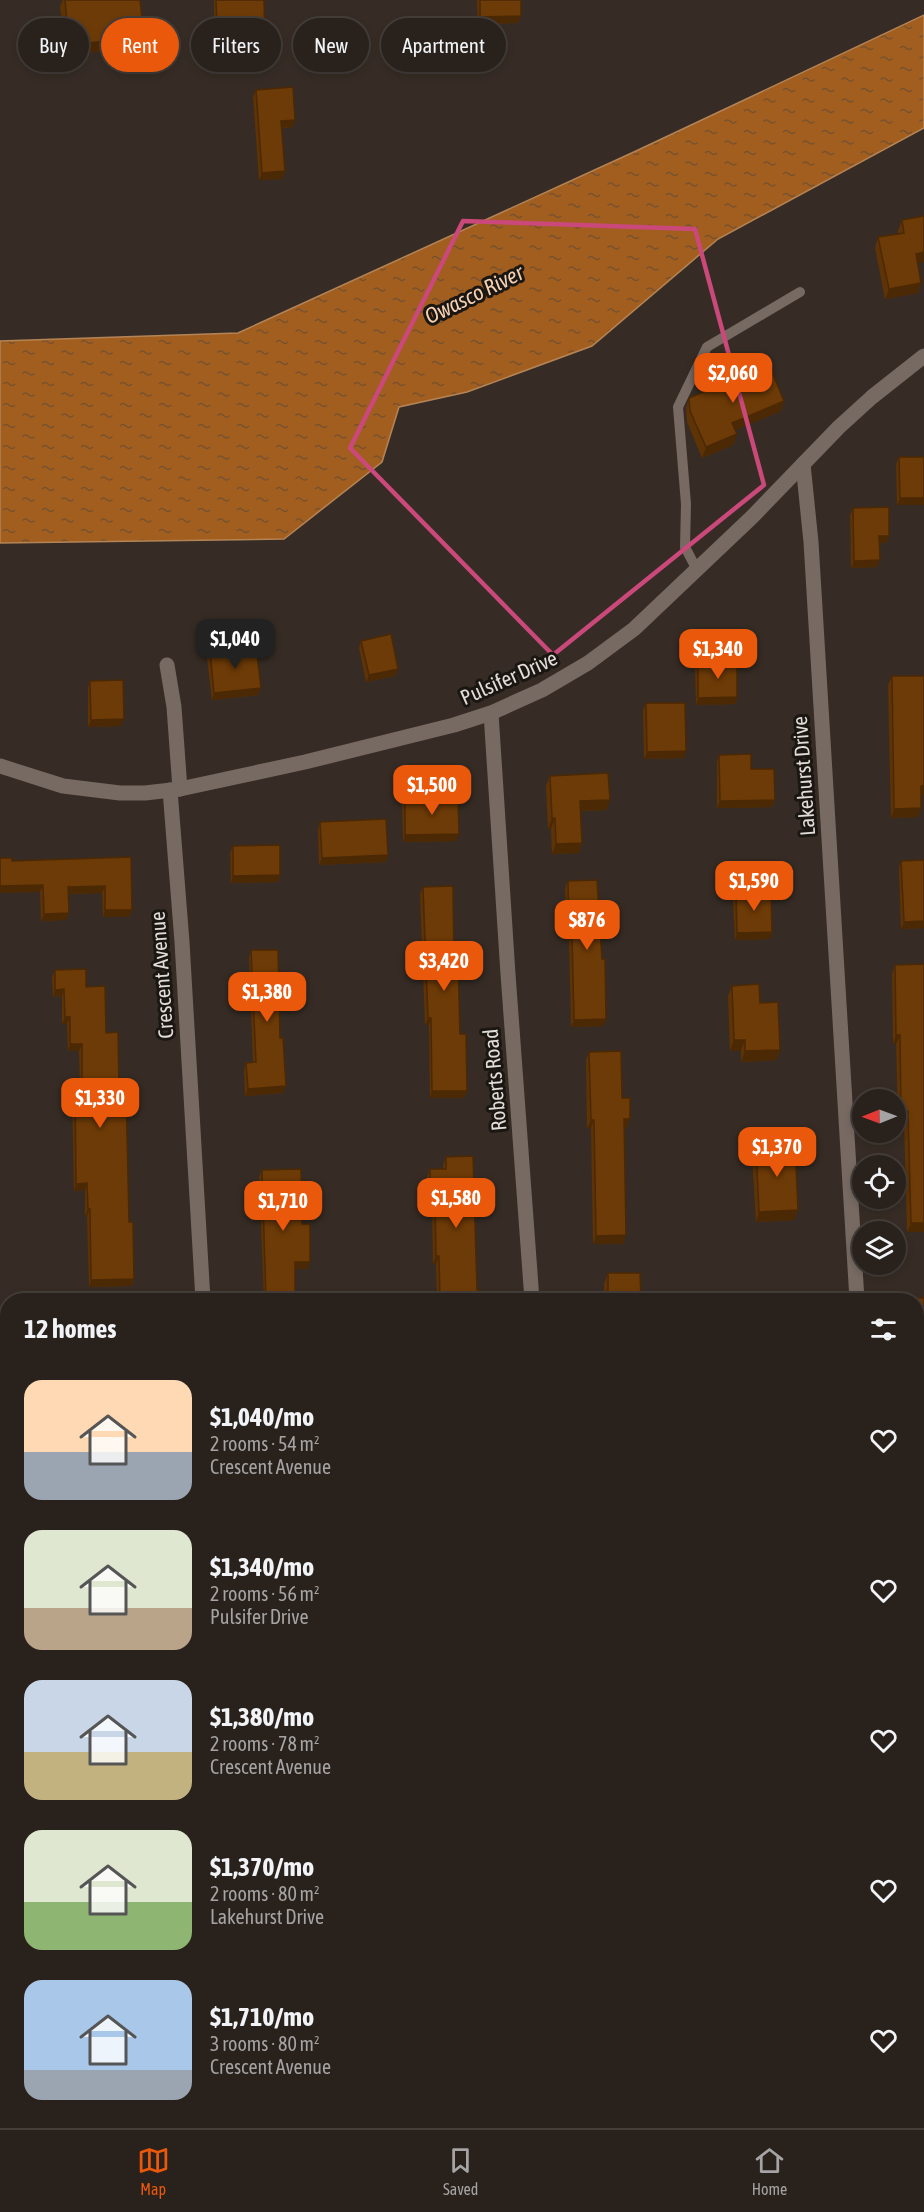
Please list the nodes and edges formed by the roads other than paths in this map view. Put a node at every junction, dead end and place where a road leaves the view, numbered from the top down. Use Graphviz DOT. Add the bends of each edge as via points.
graph roads {
  1 [pos="800,292"];
  2 [pos="924,356"];
  3 [pos="803,464"];
  4 [pos="698,570"];
  5 [pos="167,665"];
  6 [pos="491,713"];
  7 [pos="0,766"];
  8 [pos="175,789"];
  9 [pos="203,1293"];
  10 [pos="531,1293"];
  11 [pos="857,1293"];
  1 -- 4 [label="lane" via="707,347 678,407 686,504 685,547"];
  2 -- 3 [label="street, Pulsifer Drive" via="872,396"];
  3 -- 4 [label="street, Pulsifer Drive"];
  3 -- 11 [label="street, Lakehurst Drive"];
  4 -- 6 [label="street, Pulsifer Drive" via="634,629 588,663"];
  5 -- 8 [label="street, Crescent Avenue" via="174,706"];
  6 -- 8 [label="street, Pulsifer Drive" via="305,762"];
  6 -- 10 [label="street, Roberts Road"];
  7 -- 8 [label="street, Pulsifer Drive" via="63,786 120,793"];
  8 -- 9 [label="street, Crescent Avenue"];
}
